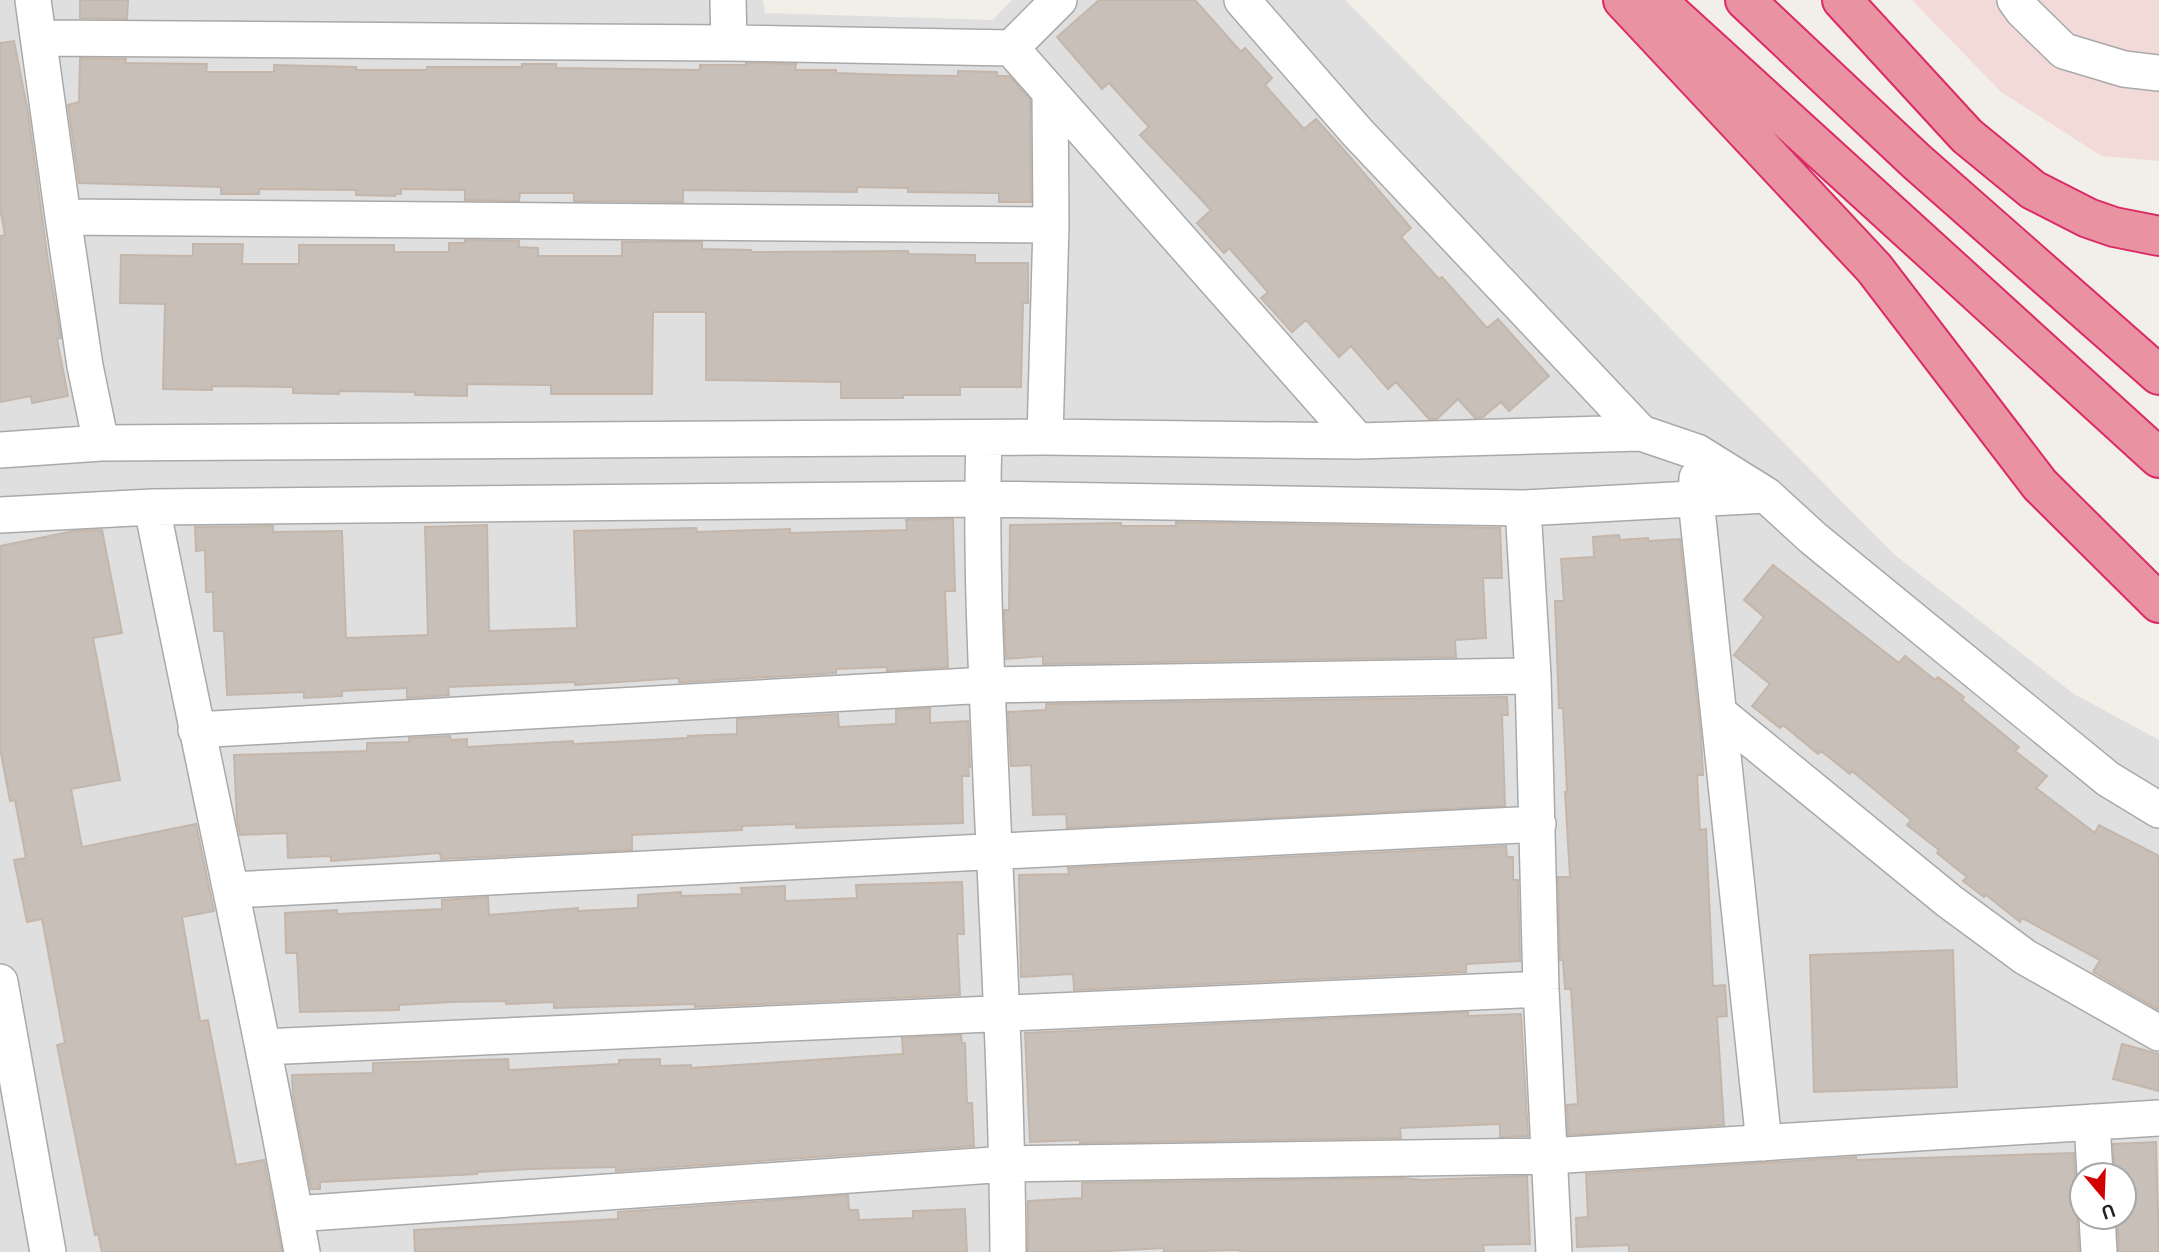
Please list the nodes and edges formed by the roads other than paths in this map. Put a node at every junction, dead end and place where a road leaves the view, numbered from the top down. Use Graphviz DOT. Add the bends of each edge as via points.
graph roads {
  1 [pos="33,0"];
  2 [pos="728,0"];
  3 [pos="1059,0"];
  4 [pos="1242,0"];
  5 [pos="1623,0"];
  6 [pos="1656,0"];
  7 [pos="1745,0"];
  8 [pos="1842,0"];
  9 [pos="2015,0"];
  10 [pos="39,38"];
  11 [pos="729,43"];
  12 [pos="1011,48"];
  13 [pos="2159,73"];
  14 [pos="1050,92"];
  15 [pos="63,217"];
  16 [pos="1051,225"];
  17 [pos="2159,236"];
  18 [pos="2159,375"];
  19 [pos="1641,433"];
  20 [pos="1045,437"];
  21 [pos="984,438"];
  22 [pos="1358,441"];
  23 [pos="101,443"];
  24 [pos="0,450"];
  25 [pos="1697,452"];
  26 [pos="2159,458"];
  27 [pos="1766,495"];
  28 [pos="982,499"];
  29 [pos="1696,500"];
  30 [pos="152,507"];
  31 [pos="1523,508"];
  32 [pos="0,515"];
  33 [pos="2159,603"];
  34 [pos="1533,676"];
  35 [pos="987,685"];
  36 [pos="1719,713"];
  37 [pos="196,730"];
  38 [pos="2159,810"];
  39 [pos="1538,824"];
  40 [pos="995,851"];
  41 [pos="232,890"];
  42 [pos="0,982"];
  43 [pos="1541,989"];
  44 [pos="1002,1015"];
  45 [pos="2159,1033"];
  46 [pos="264,1048"];
  47 [pos="2159,1118"];
  48 [pos="2092,1122"];
  49 [pos="1764,1143"];
  50 [pos="1550,1156"];
  51 [pos="2094,1161"];
  52 [pos="1007,1164"];
  53 [pos="295,1214"];
  54 [pos="2098,1231"];
  55 [pos="48,1252"];
  56 [pos="302,1252"];
  57 [pos="1007,1252"];
  58 [pos="1554,1252"];
  59 [pos="2099,1252"];
  1 -- 10 [label="street"];
  2 -- 11 [label="street"];
  3 -- 12 [label="street"];
  4 -- 19 [label="street" via="1357,132"];
  5 -- 33 [label="highway" via="1874,268 2040,485"];
  6 -- 26 [label="highway"];
  7 -- 18 [label="highway" via="1916,161"];
  8 -- 17 [label="highway" via="1967,136 2033,190 2088,218"];
  9 -- 13 [label="street" via="2064,51 2124,69"];
  10 -- 11 [label="street"];
  10 -- 15 [label="street"];
  11 -- 12 [label="street"];
  12 -- 14 [label="street"];
  14 -- 16 [label="street"];
  14 -- 22 [label="street"];
  15 -- 16 [label="street"];
  15 -- 23 [label="street"];
  16 -- 20 [label="street"];
  19 -- 22 [label="street"];
  19 -- 25 [label="street"];
  20 -- 21 [label="street"];
  20 -- 22 [label="street"];
  21 -- 23 [label="street"];
  21 -- 28 [label="street"];
  23 -- 24 [label="street"];
  25 -- 27 [label="street"];
  25 -- 29 [label="street"];
  27 -- 29 [label="street"];
  27 -- 38 [label="street" via="2108,779"];
  28 -- 30 [label="street"];
  28 -- 31 [label="street"];
  28 -- 35 [label="street"];
  29 -- 31 [label="street"];
  29 -- 36 [label="street"];
  30 -- 32 [label="street"];
  30 -- 37 [label="street"];
  31 -- 34 [label="street"];
  34 -- 35 [label="street"];
  34 -- 39 [label="street"];
  35 -- 37 [label="street"];
  35 -- 40 [label="street"];
  36 -- 45 [label="street" via="1949,901 2025,957"];
  36 -- 49 [label="street"];
  37 -- 41 [label="street"];
  39 -- 40 [label="street"];
  39 -- 43 [label="street"];
  40 -- 41 [label="street"];
  40 -- 44 [label="street"];
  41 -- 46 [label="street"];
  42 -- 55 [label="street"];
  43 -- 44 [label="street"];
  43 -- 50 [label="street"];
  44 -- 46 [label="street"];
  44 -- 52 [label="street"];
  46 -- 53 [label="street"];
  47 -- 48 [label="street"];
  48 -- 49 [label="street"];
  48 -- 51 [label="street"];
  49 -- 50 [label="street"];
  50 -- 52 [label="street"];
  50 -- 58 [label="street"];
  52 -- 53 [label="street"];
  52 -- 57 [label="street"];
  53 -- 56 [label="street"];
  54 -- 59 [label="street"];
}
